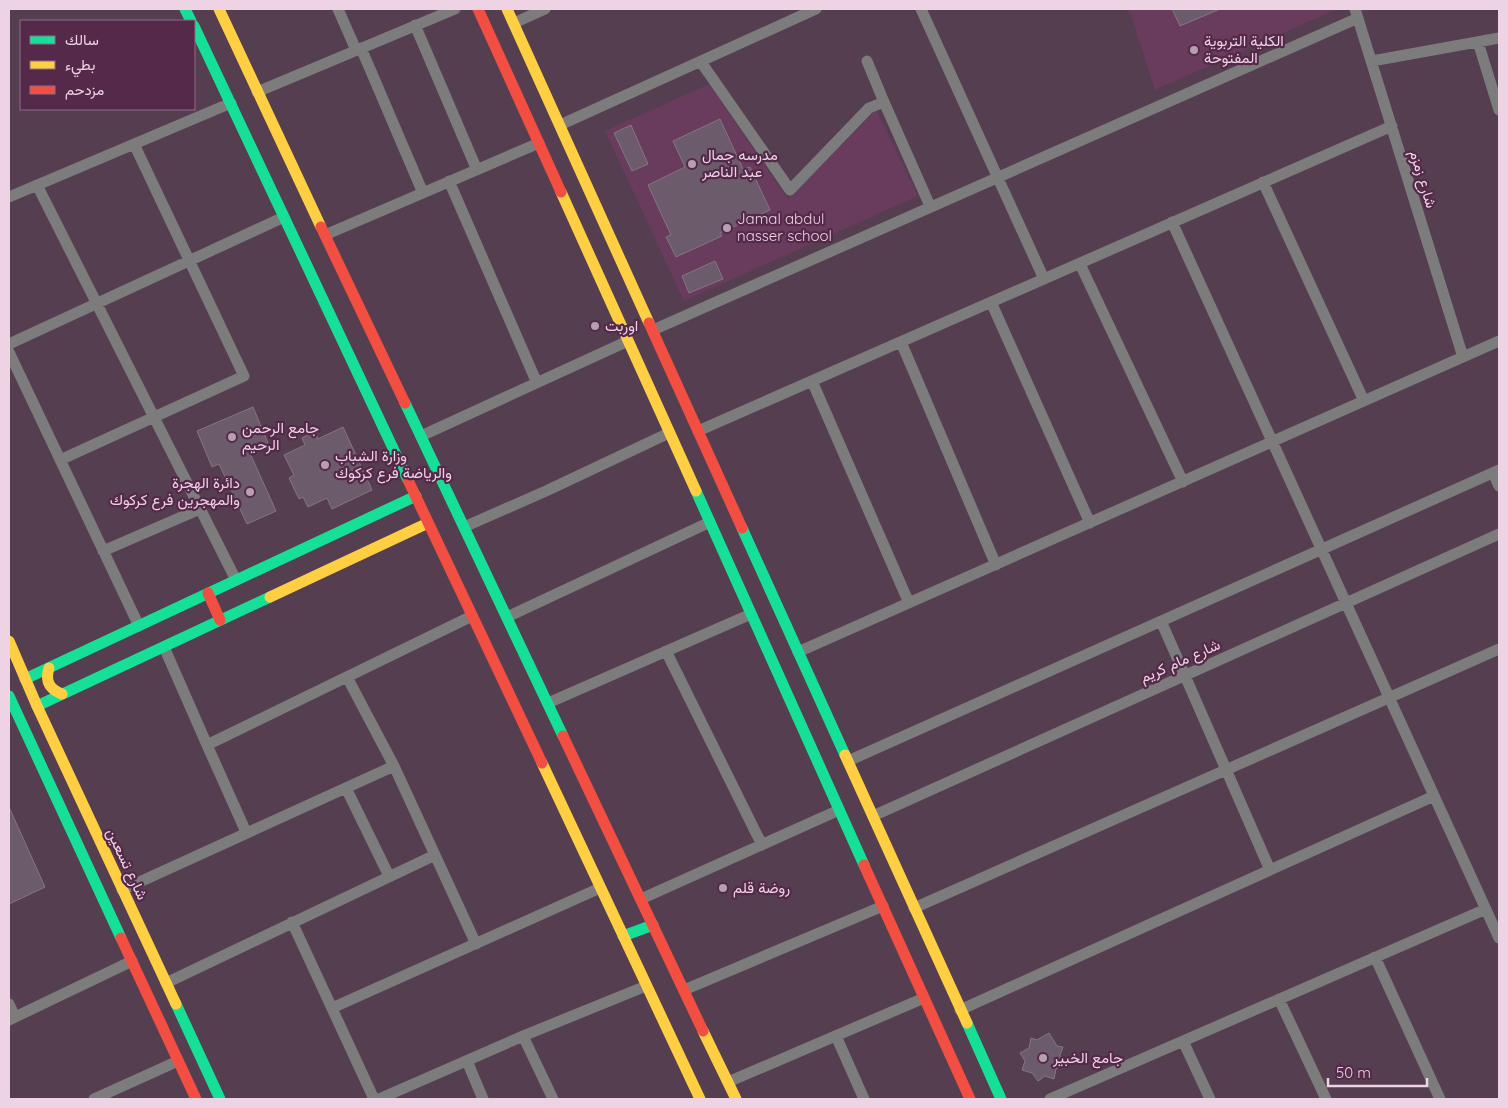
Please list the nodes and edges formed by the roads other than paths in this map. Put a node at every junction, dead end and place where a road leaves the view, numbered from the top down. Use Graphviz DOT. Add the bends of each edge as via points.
graph roads {
  1 [pos="219,9"];
  2 [pos="338,9"];
  3 [pos="478,9"];
  4 [pos="507,9"];
  5 [pos="545,9"];
  6 [pos="921,9"];
  7 [pos="450,10"];
  8 [pos="811,10"];
  9 [pos="1357,13"];
  10 [pos="514,23"];
  11 [pos="415,25"];
  12 [pos="195,28"];
  13 [pos="1499,38"];
  14 [pos="1478,42"];
  15 [pos="358,49"];
  16 [pos="867,61"];
  17 [pos="1372,61"];
  18 [pos="700,62"];
  19 [pos="256,92"];
  20 [pos="884,102"];
  21 [pos="231,103"];
  22 [pos="1499,110"];
  23 [pos="560,125"];
  24 [pos="1392,126"];
  25 [pos="261,135"];
  26 [pos="539,143"];
  27 [pos="134,144"];
  28 [pos="477,170"];
  29 [pos="998,177"];
  30 [pos="449,181"];
  31 [pos="1263,182"];
  32 [pos="37,185"];
  33 [pos="423,193"];
  34 [pos="9,197"];
  35 [pos="930,206"];
  36 [pos="284,217"];
  37 [pos="1172,222"];
  38 [pos="325,235"];
  39 [pos="188,262"];
  40 [pos="1080,264"];
  41 [pos="1044,278"];
  42 [pos="991,302"];
  43 [pos="97,304"];
  44 [pos="652,330"];
  45 [pos="1499,341"];
  46 [pos="628,342"];
  47 [pos="901,342"];
  48 [pos="9,344"];
  49 [pos="9,352"];
  50 [pos="1463,357"];
  51 [pos="812,381"];
  52 [pos="537,383"];
  53 [pos="1364,401"];
  54 [pos="154,418"];
  55 [pos="698,431"];
  56 [pos="669,433"];
  57 [pos="421,436"];
  58 [pos="1272,442"];
  59 [pos="60,460"];
  60 [pos="1496,471"];
  61 [pos="1183,482"];
  62 [pos="1499,486"];
  63 [pos="416,496"];
  64 [pos="200,509"];
  65 [pos="710,522"];
  66 [pos="428,523"];
  67 [pos="1090,523"];
  68 [pos="464,527"];
  69 [pos="1499,534"];
  70 [pos="1321,549"];
  71 [pos="103,551"];
  72 [pos="741,558"];
  73 [pos="996,565"];
  74 [pos="236,580"];
  75 [pos="208,593"];
  76 [pos="909,603"];
  77 [pos="1346,603"];
  78 [pos="751,614"];
  79 [pos="472,616"];
  80 [pos="507,617"];
  81 [pos="220,620"];
  82 [pos="1161,621"];
  83 [pos="139,626"];
  84 [pos="9,641"];
  85 [pos="164,647"];
  86 [pos="1499,649"];
  87 [pos="666,651"];
  88 [pos="798,652"];
  89 [pos="49,668"];
  90 [pos="1185,676"];
  91 [pos="347,677"];
  92 [pos="25,679"];
  93 [pos="62,694"];
  94 [pos="9,696"];
  95 [pos="1389,698"];
  96 [pos="548,703"];
  97 [pos="37,706"];
  98 [pos="207,745"];
  99 [pos="848,761"];
  100 [pos="394,766"];
  101 [pos="1226,770"];
  102 [pos="346,788"];
  103 [pos="1434,796"];
  104 [pos="839,810"];
  105 [pos="872,816"];
  106 [pos="246,832"];
  107 [pos="762,845"];
  108 [pos="435,855"];
  109 [pos="1270,870"];
  110 [pos="389,876"];
  111 [pos="600,888"];
  112 [pos="122,890"];
  113 [pos="641,899"];
  114 [pos="883,906"];
  115 [pos="914,908"];
  116 [pos="1486,909"];
  117 [pos="292,922"];
  118 [pos="653,925"];
  119 [pos="623,936"];
  120 [pos="1499,938"];
  121 [pos="476,944"];
  122 [pos="1375,957"];
  123 [pos="132,961"];
  124 [pos="166,983"];
  125 [pos="646,986"];
  126 [pos="684,990"];
  127 [pos="924,998"];
  128 [pos="1280,999"];
  129 [pos="9,1004"];
  130 [pos="332,1008"];
  131 [pos="960,1010"];
  132 [pos="12,1018"];
  133 [pos="523,1036"];
  134 [pos="836,1036"];
  135 [pos="1183,1041"];
  136 [pos="178,1061"];
  137 [pos="468,1061"];
  138 [pos="728,1082"];
  139 [pos="94,1099"];
  140 [pos="196,1099"];
  141 [pos="220,1099"];
  142 [pos="374,1099"];
  143 [pos="379,1099"];
  144 [pos="483,1099"];
  145 [pos="553,1099"];
  146 [pos="700,1099"];
  147 [pos="736,1099"];
  148 [pos="864,1099"];
  149 [pos="970,1099"];
  150 [pos="1001,1099"];
  151 [pos="1050,1099"];
  152 [pos="1210,1099"];
  153 [pos="1326,1099"];
  154 [pos="1440,1099"];
  1 -- 19 [label="street"];
  2 -- 15 [label="street"];
  3 -- 26 [label="street"];
  4 -- 10 [label="street"];
  5 -- 10 [label="street"];
  6 -- 29 [label="street"];
  7 -- 11 [label="street"];
  8 -- 18 [label="street"];
  9 -- 17 [label="street, شارع زمزم"];
  9 -- 29 [label="street"];
  10 -- 23 [label="street"];
  11 -- 15 [label="street"];
  11 -- 28 [label="street"];
  12 -- 21 [label="street"];
  13 -- 14 [label="street"];
  14 -- 17 [label="street"];
  14 -- 22 [label="street"];
  15 -- 19 [label="street"];
  15 -- 33 [label="street"];
  16 -- 20 [label="street"];
  17 -- 24 [label="street, شارع زمزم"];
  18 -- 20 [label="street" via="790,190 869,108"];
  18 -- 23 [label="street"];
  19 -- 25 [label="street"];
  20 -- 35 [label="street"];
  21 -- 25 [label="street"];
  21 -- 27 [label="street"];
  23 -- 44 [label="street"];
  24 -- 31 [label="street"];
  24 -- 50 [label="street, شارع زمزم"];
  25 -- 36 [label="street"];
  25 -- 38 [label="street"];
  26 -- 28 [label="street"];
  26 -- 46 [label="street"];
  27 -- 32 [label="street"];
  27 -- 39 [label="street"];
  28 -- 30 [label="street"];
  29 -- 35 [label="street"];
  29 -- 41 [label="street"];
  30 -- 33 [label="street"];
  30 -- 52 [label="street"];
  31 -- 37 [label="street"];
  31 -- 53 [label="street"];
  32 -- 34 [label="street"];
  32 -- 43 [label="street"];
  33 -- 38 [label="street"];
  35 -- 44 [label="street"];
  36 -- 39 [label="street"];
  36 -- 63 [label="street"];
  37 -- 40 [label="street"];
  37 -- 58 [label="street"];
  38 -- 57 [label="street"];
  39 -- 43 [label="street"];
  39 -- 54 [label="street" via="244,376"];
  40 -- 41 [label="street"];
  40 -- 61 [label="street"];
  41 -- 42 [label="street"];
  42 -- 47 [label="street"];
  42 -- 67 [label="street"];
  43 -- 48 [label="street"];
  43 -- 54 [label="street"];
  44 -- 55 [label="street"];
  45 -- 50 [label="street"];
  46 -- 52 [label="street"];
  46 -- 56 [label="street"];
  47 -- 51 [label="street"];
  47 -- 73 [label="street"];
  49 -- 59 [label="street"];
  50 -- 53 [label="street"];
  51 -- 55 [label="street"];
  51 -- 76 [label="street"];
  52 -- 57 [label="street"];
  53 -- 58 [label="street"];
  54 -- 59 [label="street"];
  54 -- 64 [label="street"];
  55 -- 72 [label="street"];
  56 -- 65 [label="street"];
  56 -- 68 [label="street"];
  57 -- 68 [label="street"];
  58 -- 61 [label="street"];
  58 -- 70 [label="street"];
  59 -- 71 [label="street"];
  60 -- 62 [label="street"];
  60 -- 70 [label="street"];
  61 -- 67 [label="street"];
  63 -- 66 [label="street"];
  63 -- 74 [label="street"];
  64 -- 71 [label="street"];
  64 -- 74 [label="street"];
  65 -- 72 [label="street"];
  65 -- 80 [label="street"];
  66 -- 79 [label="street"];
  66 -- 81 [label="street"];
  67 -- 73 [label="street"];
  68 -- 80 [label="street"];
  69 -- 77 [label="street, شارع مام كريم"];
  70 -- 77 [label="street"];
  70 -- 82 [label="street"];
  71 -- 83 [label="street"];
  72 -- 78 [label="street"];
  72 -- 88 [label="street"];
  73 -- 76 [label="street"];
  74 -- 75 [label="street"];
  75 -- 81 [label="street"];
  75 -- 83 [label="street"];
  76 -- 88 [label="street"];
  77 -- 90 [label="street, شارع مام كريم"];
  77 -- 95 [label="street"];
  78 -- 87 [label="street"];
  78 -- 104 [label="street"];
  79 -- 91 [label="street"];
  79 -- 111 [label="street"];
  80 -- 96 [label="street"];
  81 -- 85 [label="street"];
  82 -- 90 [label="street"];
  82 -- 99 [label="street"];
  83 -- 89 [label="street"];
  84 -- 92 [label="street, شارع تسعين"];
  85 -- 93 [label="street"];
  85 -- 98 [label="street"];
  86 -- 95 [label="street"];
  87 -- 96 [label="street"];
  87 -- 107 [label="street"];
  88 -- 99 [label="street"];
  89 -- 92 [label="street"];
  89 -- 93 [label="street" via="48,685"];
  90 -- 101 [label="street"];
  90 -- 105 [label="street, شارع مام كريم"];
  91 -- 98 [label="street"];
  91 -- 100 [label="street"];
  92 -- 97 [label="street, شارع تسعين"];
  93 -- 97 [label="street"];
  94 -- 123 [label="street"];
  95 -- 101 [label="street"];
  95 -- 103 [label="street"];
  96 -- 113 [label="street"];
  97 -- 112 [label="street, شارع تسعين"];
  98 -- 106 [label="street"];
  99 -- 105 [label="street"];
  100 -- 102 [label="street"];
  100 -- 108 [label="street"];
  101 -- 109 [label="street"];
  101 -- 115 [label="street"];
  102 -- 106 [label="street"];
  102 -- 110 [label="street"];
  103 -- 109 [label="street"];
  103 -- 116 [label="street"];
  104 -- 107 [label="street"];
  104 -- 114 [label="street"];
  105 -- 115 [label="street"];
  106 -- 112 [label="street"];
  107 -- 113 [label="street"];
  108 -- 110 [label="street"];
  108 -- 121 [label="street"];
  109 -- 131 [label="street"];
  110 -- 117 [label="street"];
  111 -- 119 [label="street"];
  111 -- 121 [label="street"];
  112 -- 124 [label="street, شارع تسعين"];
  113 -- 118 [label="street"];
  114 -- 126 [label="street"];
  114 -- 127 [label="street"];
  115 -- 131 [label="street"];
  116 -- 120 [label="street"];
  116 -- 122 [label="street"];
  117 -- 124 [label="street"];
  117 -- 130 [label="street"];
  118 -- 119 [label="street"];
  118 -- 126 [label="street"];
  119 -- 125 [label="street"];
  121 -- 130 [label="street"];
  122 -- 128 [label="street"];
  122 -- 154 [label="street"];
  123 -- 132 [label="street"];
  123 -- 136 [label="street"];
  124 -- 141 [label="street, شارع تسعين"];
  125 -- 133 [label="street"];
  125 -- 146 [label="street"];
  126 -- 138 [label="street"];
  127 -- 134 [label="street"];
  127 -- 149 [label="street"];
  128 -- 135 [label="street"];
  128 -- 153 [label="street"];
  129 -- 132 [label="street"];
  130 -- 142 [label="street"];
  131 -- 150 [label="street"];
  133 -- 137 [label="street"];
  133 -- 145 [label="street"];
  134 -- 138 [label="street"];
  134 -- 148 [label="street"];
  135 -- 151 [label="street"];
  135 -- 152 [label="street"];
  136 -- 139 [label="street"];
  136 -- 140 [label="street"];
  137 -- 143 [label="street"];
  137 -- 144 [label="street"];
  138 -- 147 [label="street"];
}
